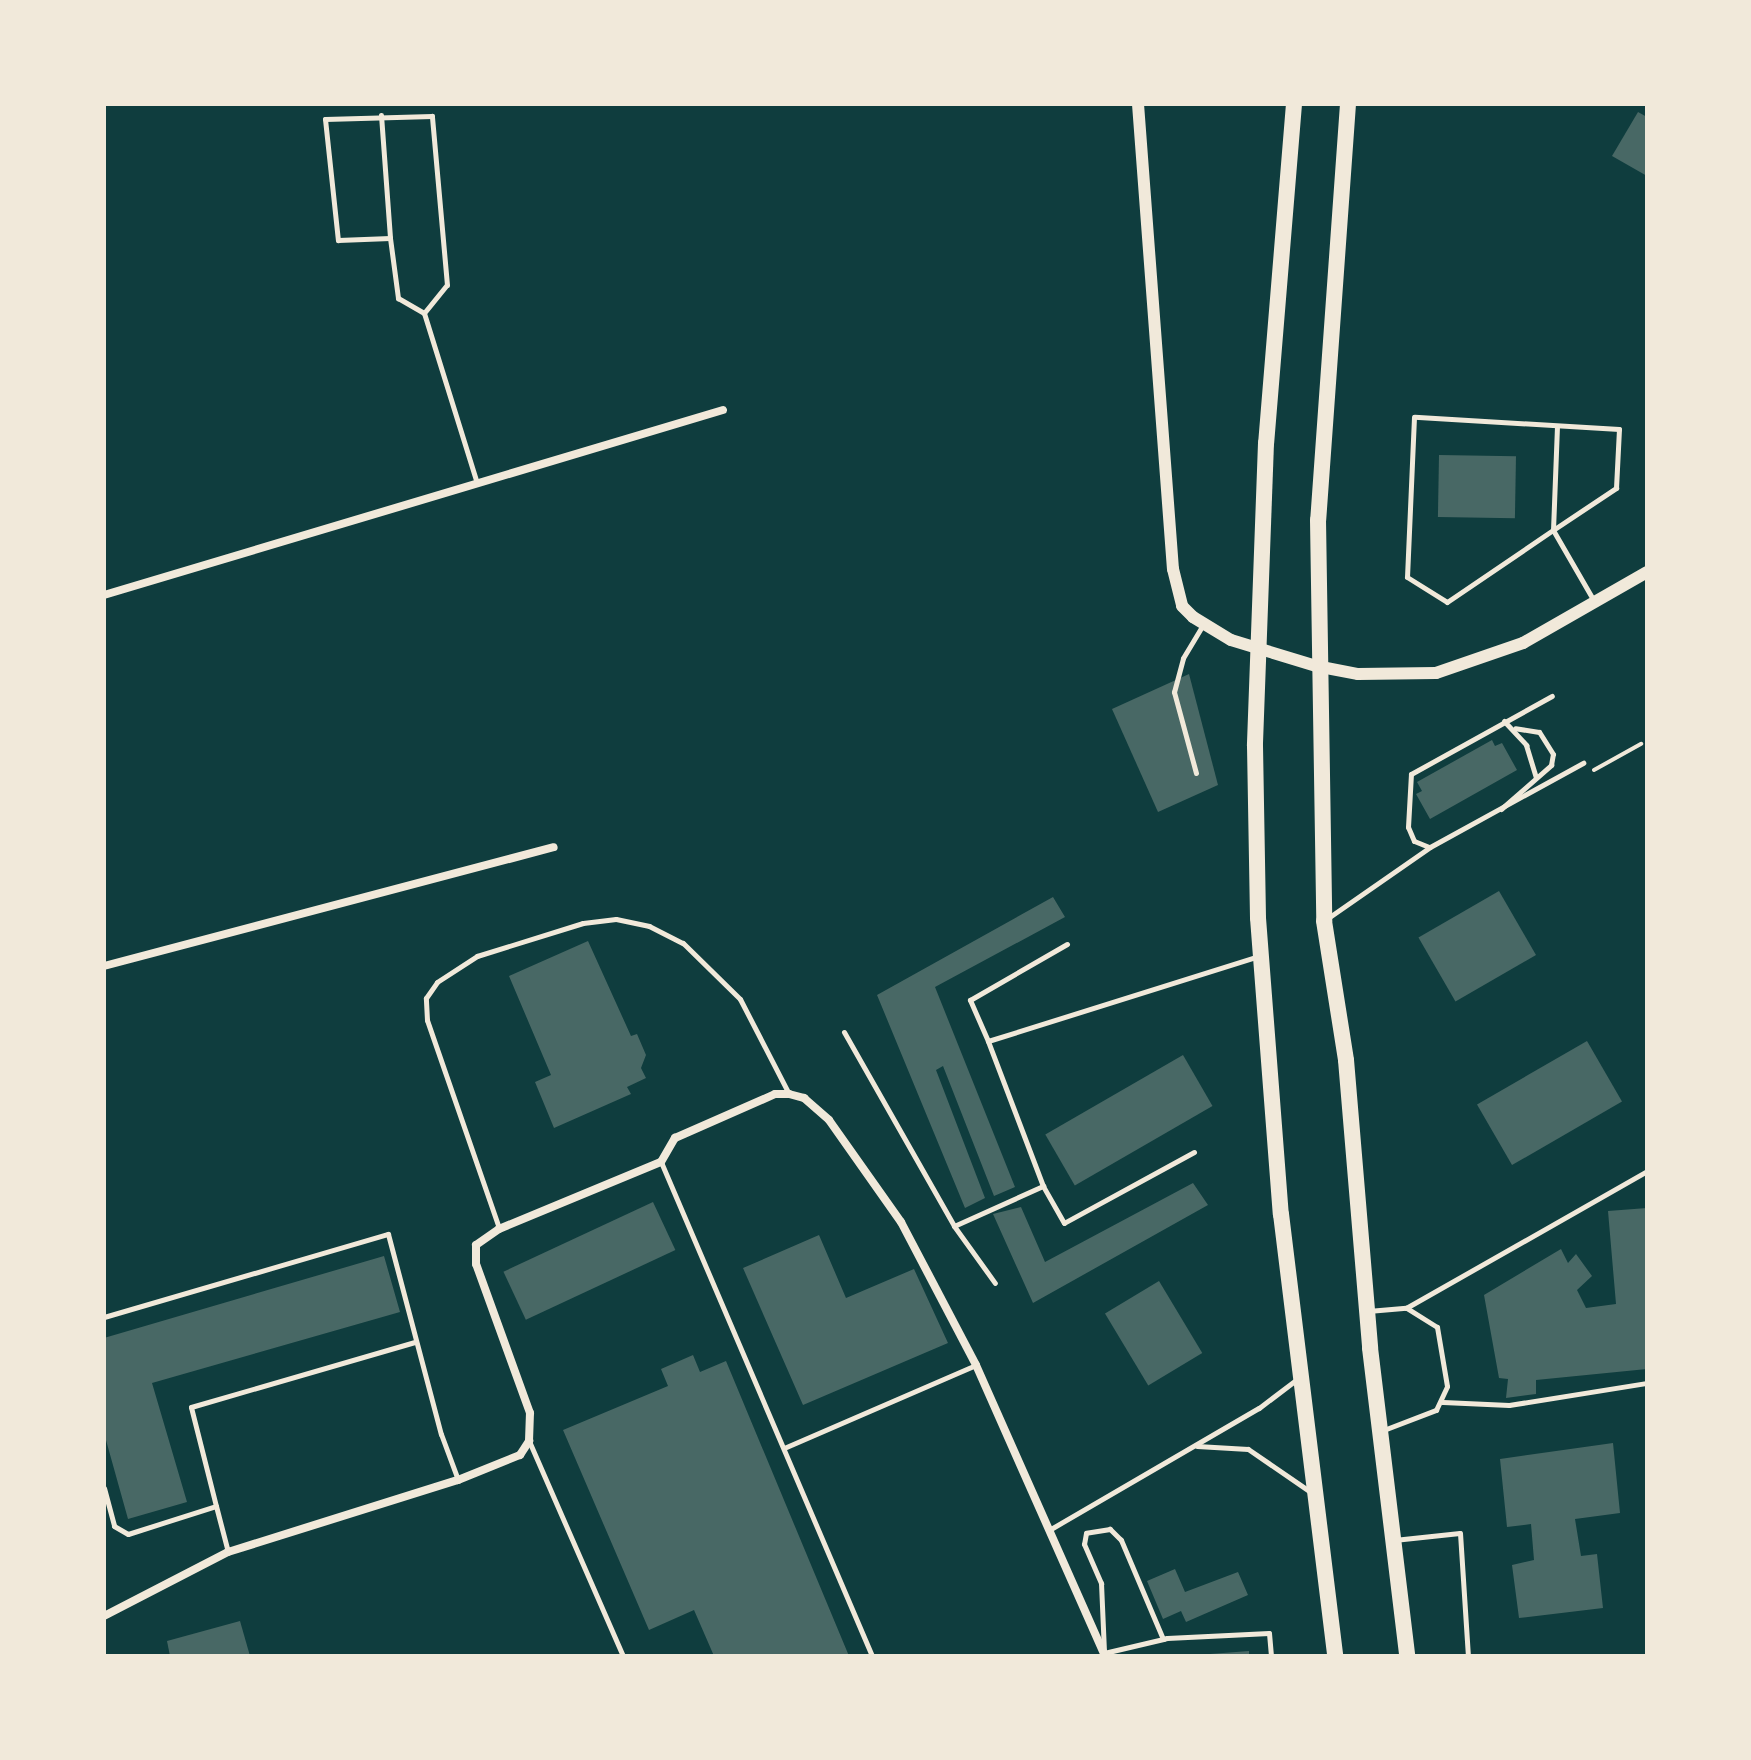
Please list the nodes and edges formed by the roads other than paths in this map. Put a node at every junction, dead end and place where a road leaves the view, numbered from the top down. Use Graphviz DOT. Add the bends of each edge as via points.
graph roads {
  1 [pos="1138,104"];
  2 [pos="1294,104"];
  3 [pos="1348,104"];
  4 [pos="381,115"];
  5 [pos="390,238"];
  6 [pos="424,313"];
  7 [pos="723,410"];
  8 [pos="1557,426"];
  9 [pos="477,483"];
  10 [pos="1553,530"];
  11 [pos="1647,572"];
  12 [pos="104,595"];
  13 [pos="1594,602"];
  14 [pos="1203,625"];
  15 [pos="1258,649"];
  16 [pos="1316,666"];
  17 [pos="1552,696"];
  18 [pos="1504,721"];
  19 [pos="1515,728"];
  20 [pos="1583,763"];
  21 [pos="1196,773"];
  22 [pos="1536,778"];
  23 [pos="1497,813"];
  24 [pos="553,847"];
  25 [pos="1430,847"];
  26 [pos="1324,921"];
  27 [pos="1067,944"];
  28 [pos="1259,956"];
  29 [pos="104,966"];
  30 [pos="844,1032"];
  31 [pos="988,1041"];
  32 [pos="789,1094"];
  33 [pos="1194,1152"];
  34 [pos="661,1162"];
  35 [pos="1647,1171"];
  36 [pos="1043,1186"];
  37 [pos="954,1226"];
  38 [pos="499,1229"];
  39 [pos="995,1283"];
  40 [pos="1406,1308"];
  41 [pos="1367,1311"];
  42 [pos="104,1317"];
  43 [pos="415,1342"];
  44 [pos="976,1365"];
  45 [pos="1301,1376"];
  46 [pos="1647,1383"];
  47 [pos="1443,1402"];
  48 [pos="1380,1431"];
  49 [pos="529,1441"];
  50 [pos="1196,1446"];
  51 [pos="784,1448"];
  52 [pos="458,1480"];
  53 [pos="104,1488"];
  54 [pos="1316,1497"];
  55 [pos="216,1506"];
  56 [pos="1049,1530"];
  57 [pos="1393,1540"];
  58 [pos="228,1552"];
  59 [pos="104,1616"];
  60 [pos="1163,1639"];
  61 [pos="1105,1655"];
  62 [pos="623,1656"];
  63 [pos="872,1656"];
  64 [pos="1271,1656"];
  65 [pos="1335,1656"];
  66 [pos="1407,1656"];
  67 [pos="1468,1656"];
  1 -- 14 [label="street" via="1173,569 1182,606"];
  2 -- 15 [label="highway" via="1266,443"];
  3 -- 16 [label="highway" via="1328,319"];
  4 -- 5 [label="lane"];
  4 -- 5 [label="lane" via="325,119 338,240"];
  4 -- 6 [label="lane" via="432,116 447,285"];
  5 -- 6 [label="lane" via="398,298"];
  6 -- 9 [label="lane"];
  7 -- 9 [label="street"];
  8 -- 10 [label="lane"];
  8 -- 10 [label="lane" via="1619,429 1616,488"];
  8 -- 10 [label="lane" via="1414,417 1407,577 1447,602"];
  9 -- 12 [label="street"];
  10 -- 13 [label="lane"];
  11 -- 13 [label="street"];
  13 -- 16 [label="street" via="1523,643 1454,670 1358,674"];
  14 -- 15 [label="street"];
  14 -- 21 [label="lane" via="1183,658 1174,692"];
  15 -- 16 [label="street"];
  15 -- 28 [label="highway"];
  16 -- 26 [label="highway"];
  17 -- 18 [label="lane"];
  18 -- 19 [label="lane"];
  18 -- 25 [label="lane" via="1411,774 1408,827 1414,841"];
  19 -- 22 [label="lane"];
  19 -- 22 [label="lane" via="1539,732 1550,743 1551,765"];
  20 -- 23 [label="lane"];
  22 -- 23 [label="lane"];
  23 -- 25 [label="lane"];
  24 -- 29 [label="street"];
  25 -- 26 [label="lane"];
  26 -- 41 [label="highway" via="1346,1060"];
  27 -- 31 [label="lane" via="970,1000"];
  28 -- 31 [label="lane"];
  28 -- 45 [label="highway"];
  30 -- 37 [label="lane"];
  31 -- 36 [label="lane"];
  32 -- 34 [label="street" via="775,1094 675,1138"];
  32 -- 38 [label="lane" via="740,999 683,943 649,926 616,919 583,923 477,956 437,982 426,998 427,1020"];
  32 -- 44 [label="street" via="804,1098 829,1120 901,1222"];
  33 -- 36 [label="lane" via="1064,1223"];
  34 -- 38 [label="street"];
  34 -- 51 [label="lane"];
  35 -- 40 [label="lane"];
  36 -- 37 [label="lane"];
  37 -- 39 [label="lane"];
  38 -- 49 [label="street" via="482,1239 473,1253 530,1413"];
  40 -- 41 [label="lane"];
  40 -- 47 [label="lane" via="1437,1327 1445,1359"];
  41 -- 48 [label="highway"];
  42 -- 43 [label="lane" via="388,1234"];
  43 -- 52 [label="lane"];
  43 -- 55 [label="lane" via="191,1407"];
  44 -- 51 [label="lane"];
  44 -- 56 [label="street"];
  45 -- 50 [label="lane"];
  45 -- 54 [label="highway"];
  46 -- 47 [label="lane" via="1509,1405"];
  47 -- 48 [label="lane" via="1418,1420"];
  48 -- 57 [label="highway"];
  49 -- 52 [label="street" via="506,1464"];
  49 -- 62 [label="lane"];
  50 -- 54 [label="lane" via="1248,1449"];
  50 -- 56 [label="lane"];
  51 -- 63 [label="lane"];
  52 -- 58 [label="street"];
  53 -- 55 [label="lane" via="114,1526 128,1534"];
  54 -- 65 [label="highway"];
  55 -- 58 [label="lane"];
  56 -- 61 [label="street"];
  57 -- 66 [label="highway"];
  57 -- 67 [label="lane" via="1460,1533"];
  58 -- 59 [label="street"];
  60 -- 61 [label="lane"];
  60 -- 61 [label="lane" via="1121,1540 1110,1529 1098,1528 1086,1533 1084,1544 1101,1583"];
  60 -- 64 [label="lane" via="1269,1633"];
}
